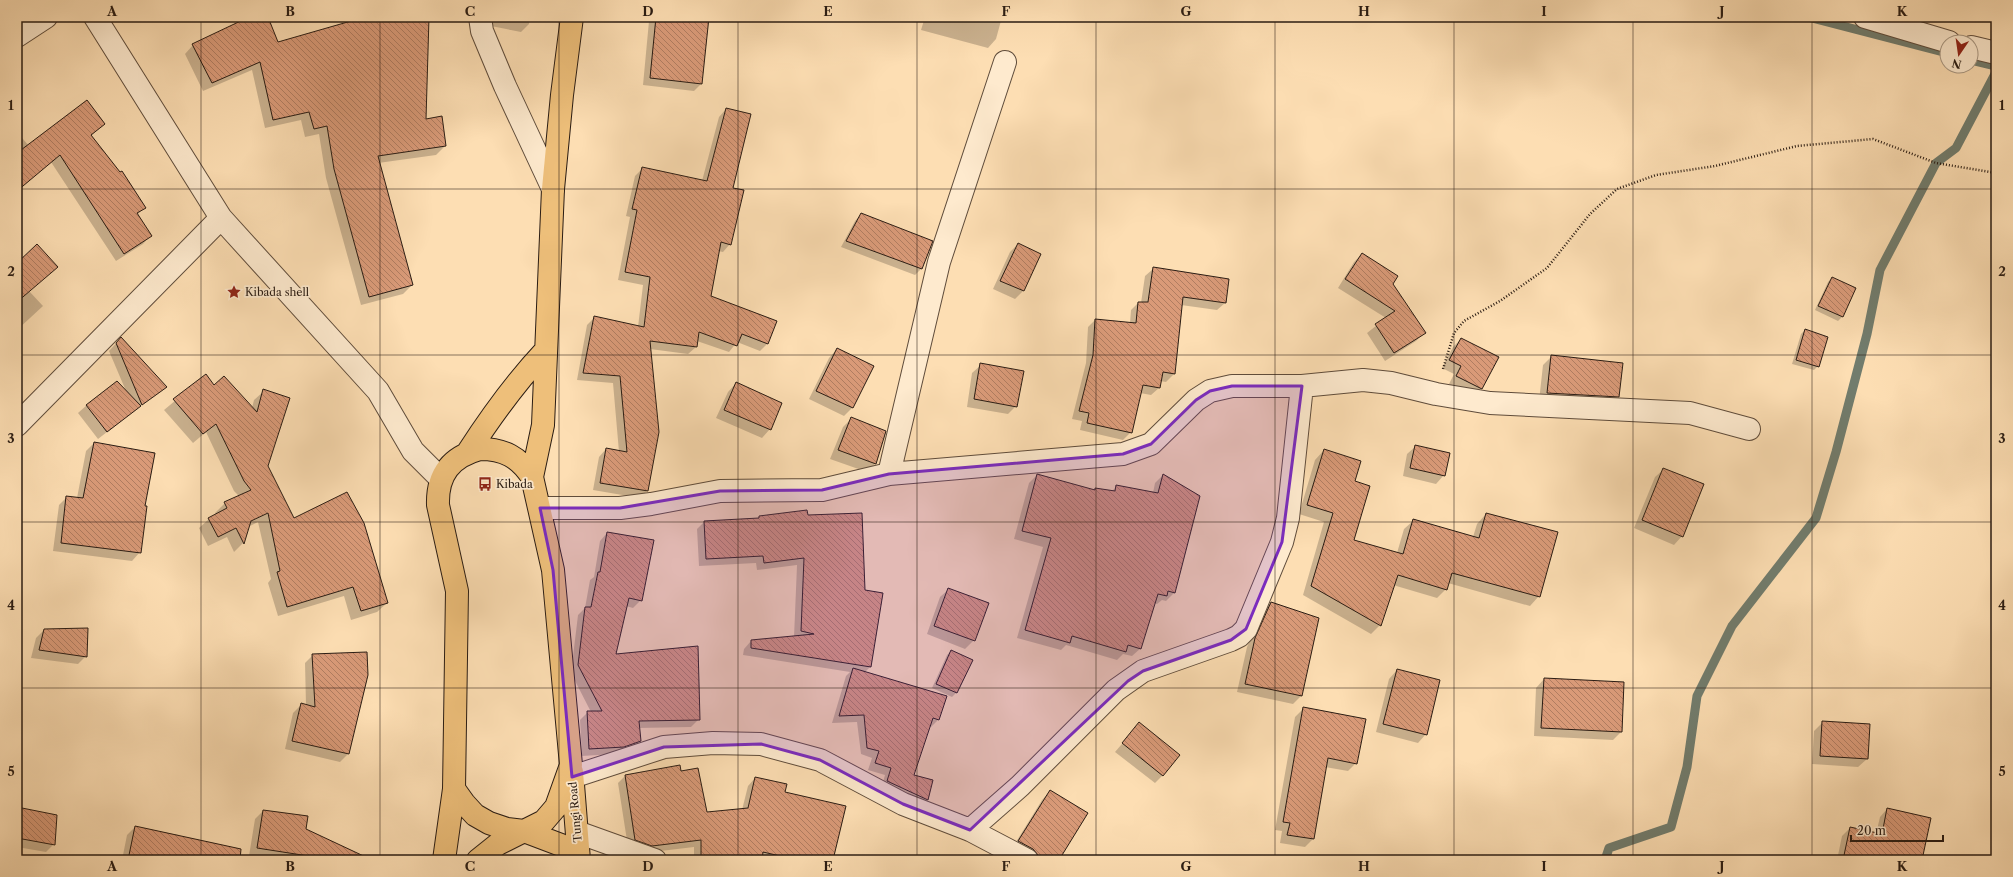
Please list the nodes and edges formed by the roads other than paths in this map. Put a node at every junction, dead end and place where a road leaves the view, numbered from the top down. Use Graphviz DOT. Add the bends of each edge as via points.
graph roads {
  1 [pos="46,17"];
  2 [pos="95,17"];
  3 [pos="480,17"];
  4 [pos="572,17"];
  5 [pos="1865,17"];
  6 [pos="17,36"];
  7 [pos="1939,39"];
  8 [pos="1979,49"];
  9 [pos="1996,52"];
  10 [pos="1005,62"];
  11 [pos="554,189"];
  12 [pos="221,218"];
  13 [pos="545,351"];
  14 [pos="1302,386"];
  15 [pos="17,425"];
  16 [pos="1749,429"];
  17 [pos="468,452"];
  18 [pos="889,474"];
  19 [pos="532,477"];
  20 [pos="441,479"];
  21 [pos="540,508"];
  22 [pos="572,771"];
  23 [pos="454,789"];
  24 [pos="970,830"];
  25 [pos="524,831"];
  26 [pos="577,832"];
  27 [pos="579,859"];
  28 [pos="444,860"];
  29 [pos="478,860"];
  30 [pos="655,860"];
  31 [pos="1027,860"];
  1 -- 6 [label="street"];
  2 -- 12 [label="street"];
  3 -- 11 [label="street" via="482,31 505,86"];
  4 -- 11 [label="main road"];
  5 -- 7 [label="street"];
  8 -- 9 [label="street"];
  10 -- 18 [label="street" via="939,262"];
  11 -- 13 [label="main road"];
  12 -- 15 [label="street"];
  12 -- 20 [label="street" via="378,391 413,451"];
  13 -- 17 [label="main road" via="519,378"];
  13 -- 19 [label="main road" via="543,425"];
  14 -- 16 [label="street" via="1363,380 1391,383 1490,403 1690,413"];
  14 -- 18 [label="street" via="1232,386 1210,391 1196,400 1151,444 1123,454"];
  14 -- 24 [label="street" via="1287,524 1246,629 1231,640 1143,671 1128,681 1020,786"];
  17 -- 19 [label="main road" via="480,449 505,452 525,466"];
  17 -- 20 [label="main road" via="457,458"];
  18 -- 21 [label="street" via="822,490 720,491 620,508"];
  19 -- 21 [label="main road, Tungi Road"];
  20 -- 23 [label="main road" via="437,492 438,505 457,590"];
  21 -- 22 [label="main road, Tungi Road" via="553,570"];
  22 -- 24 [label="street" via="664,747 761,744 820,760 902,804"];
  22 -- 25 [label="main road" via="556,808 544,821"];
  22 -- 26 [label="main road, Tungi Road"];
  23 -- 25 [label="main road, Tungi Road" via="476,815 489,823 506,829"];
  23 -- 28 [label="main road"];
  24 -- 31 [label="street"];
  25 -- 27 [label="main road, Tungi Road" via="561,845"];
  25 -- 29 [label="main road" via="498,844"];
  26 -- 27 [label="main road, Tungi Road"];
  26 -- 30 [label="street"];
}
